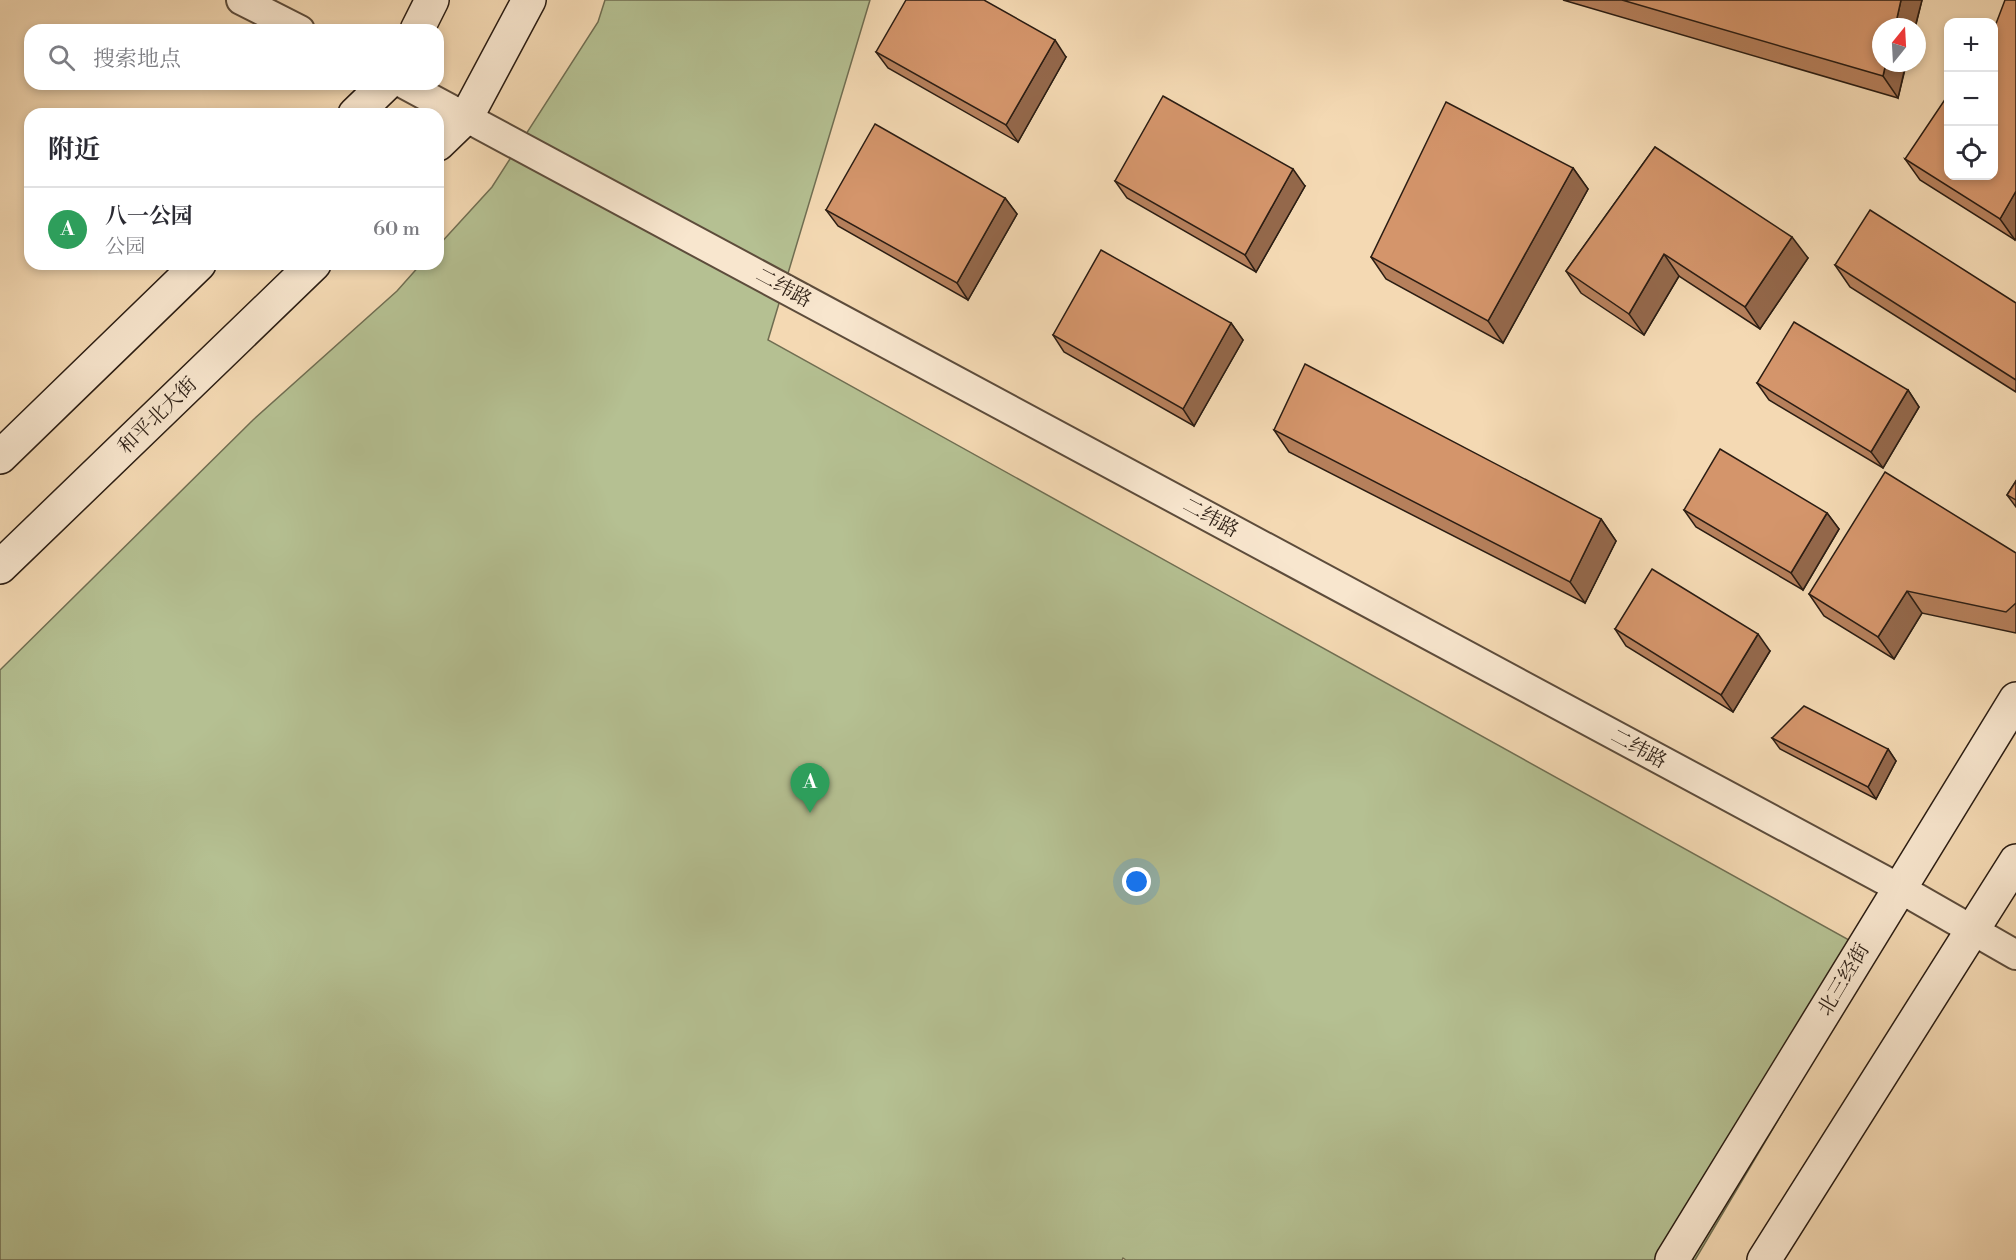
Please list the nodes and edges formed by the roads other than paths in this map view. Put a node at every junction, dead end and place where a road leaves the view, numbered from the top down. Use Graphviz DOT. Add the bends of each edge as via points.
graph roads {
  1 [pos="241,0"];
  2 [pos="432,0"];
  3 [pos="529,0"];
  4 [pos="288,24"];
  5 [pos="420,24"];
  6 [pos="380,90"];
  7 [pos="416,90"];
  8 [pos="361,108"];
  9 [pos="467,116"];
  10 [pos="444,138"];
  11 [pos="194,270"];
  12 [pos="308,270"];
  13 [pos="0,457"];
  14 [pos="0,567"];
  15 [pos="2016,699"];
  16 [pos="2016,861"];
  17 [pos="1899,888"];
  18 [pos="1972,932"];
  19 [pos="2016,956"];
  20 [pos="1672,1260"];
  21 [pos="1764,1260"];
  1 -- 4 [label="street"];
  2 -- 5 [label="main road"];
  3 -- 9 [label="main road"];
  6 -- 8 [label="main road"];
  7 -- 9 [label="street, 二纬路"];
  9 -- 10 [label="main road"];
  9 -- 17 [label="street, 二纬路"];
  11 -- 13 [label="main road"];
  12 -- 14 [label="main road, 和平北大街"];
  15 -- 17 [label="main road, 北三经街"];
  16 -- 18 [label="main road"];
  17 -- 18 [label="street, 二纬路"];
  17 -- 20 [label="main road, 北三经街"];
  18 -- 19 [label="street, 二纬路"];
  18 -- 21 [label="main road"];
}
